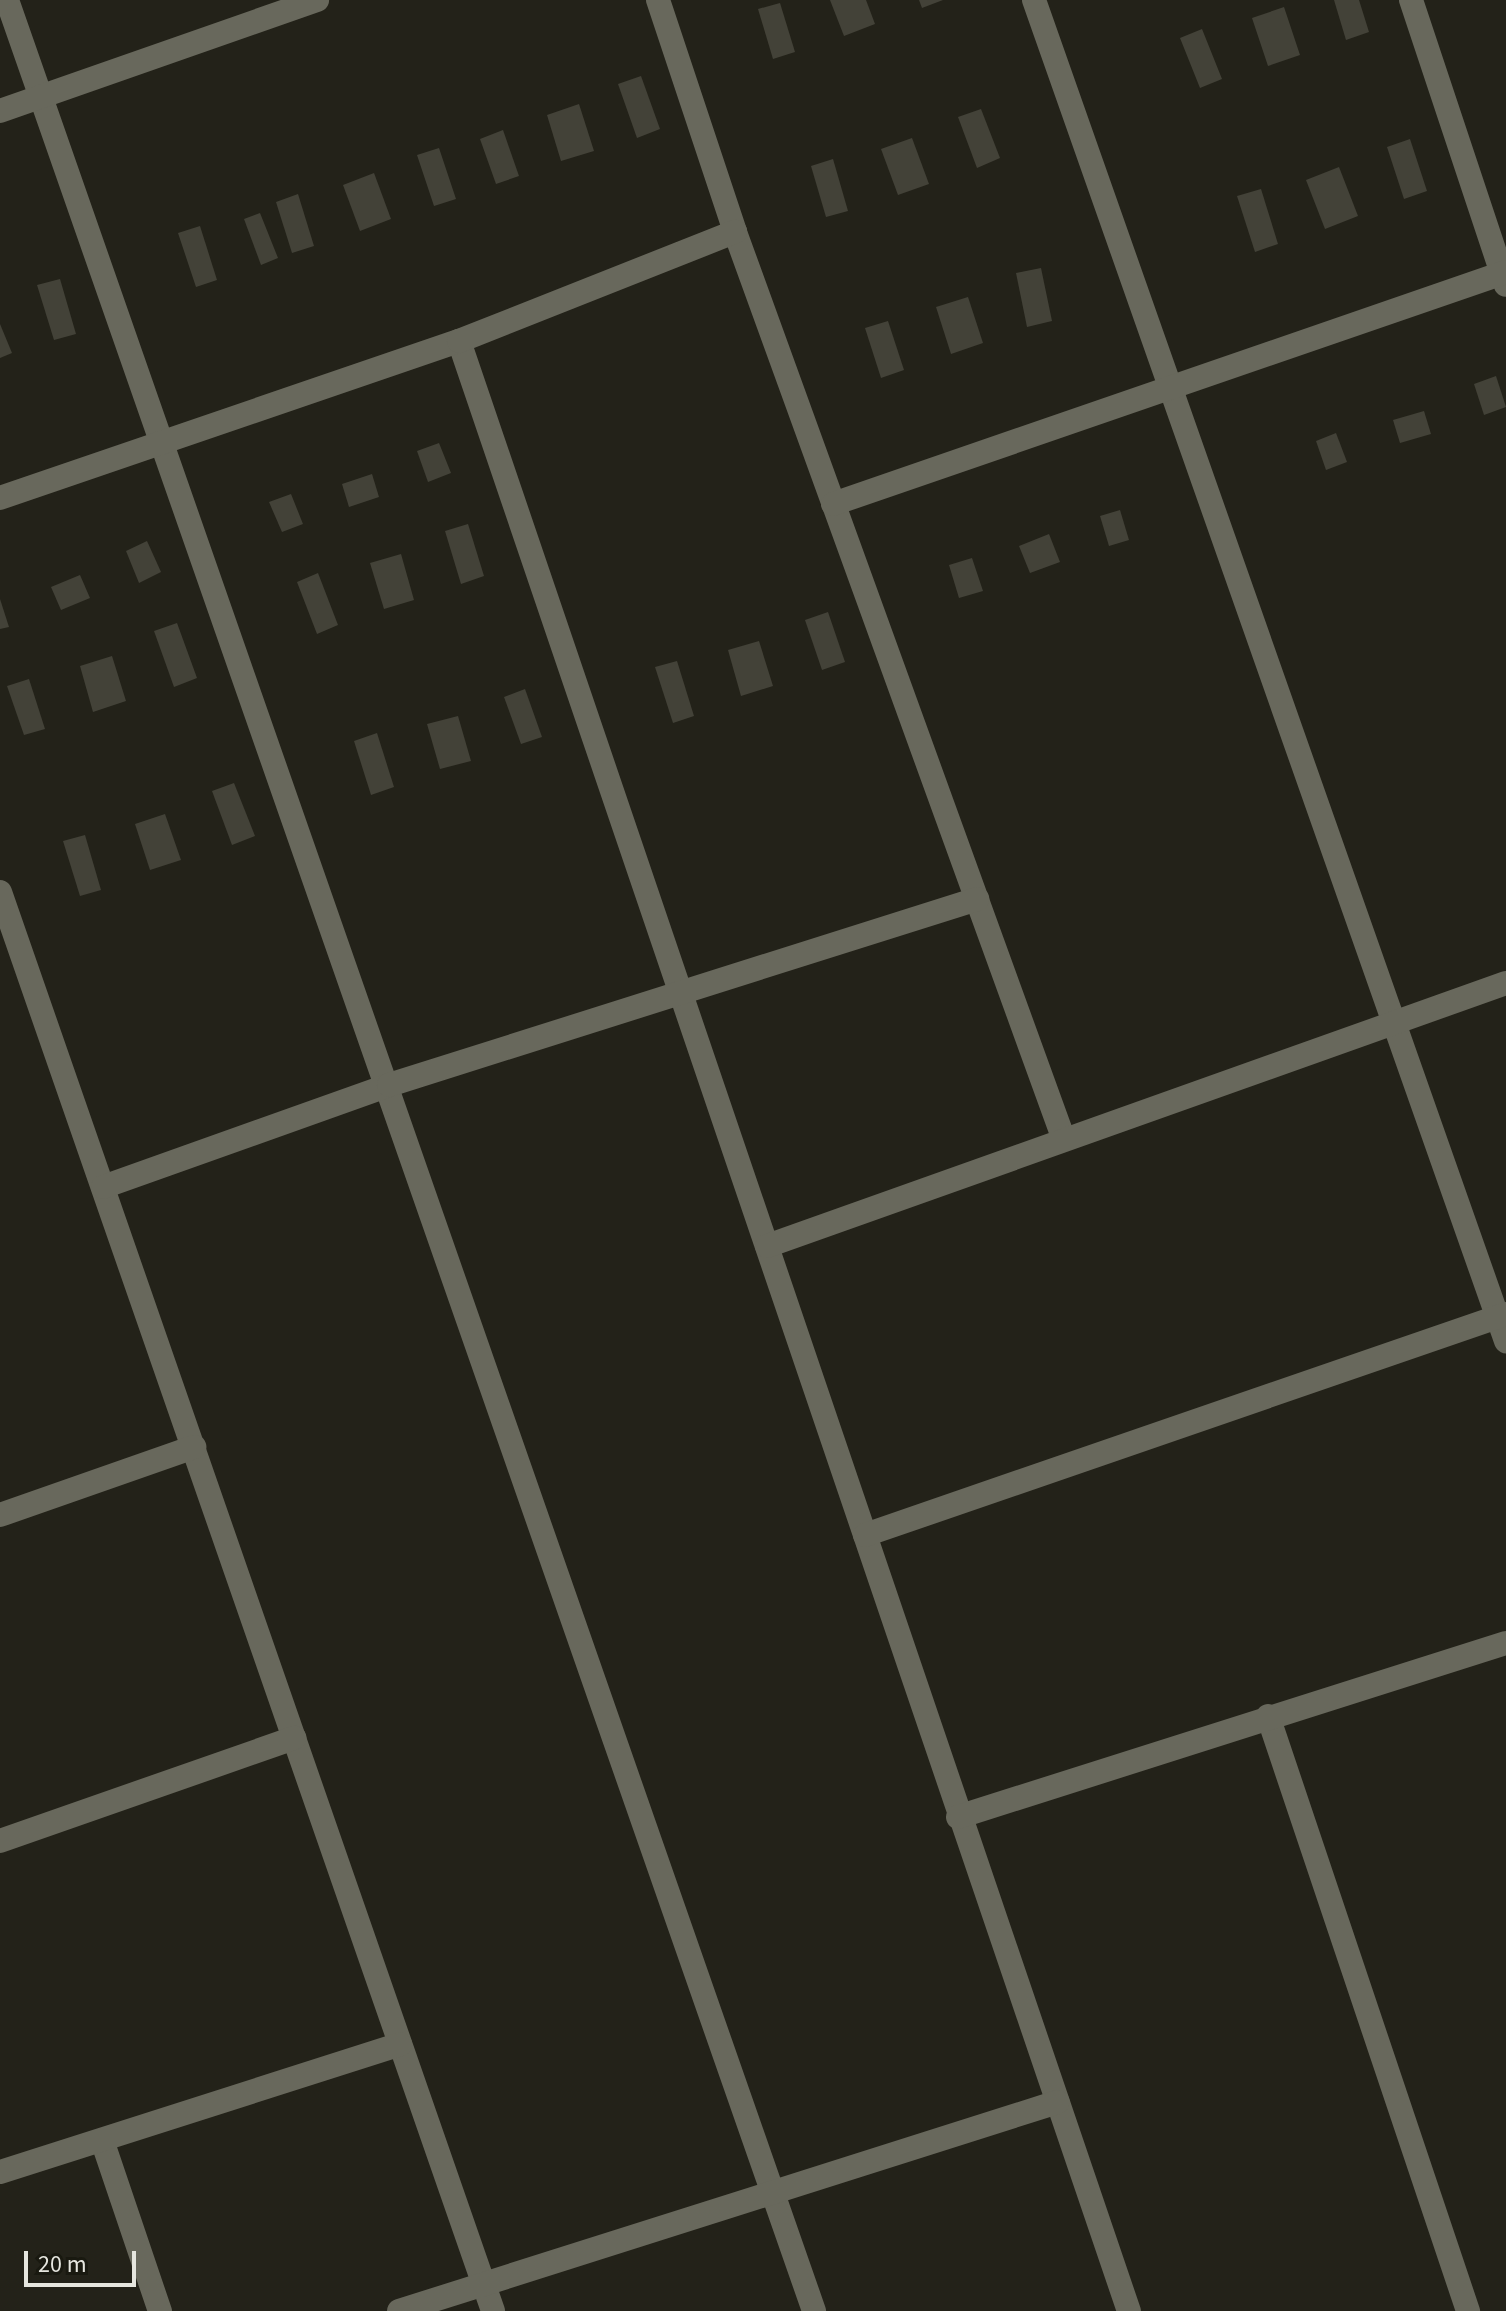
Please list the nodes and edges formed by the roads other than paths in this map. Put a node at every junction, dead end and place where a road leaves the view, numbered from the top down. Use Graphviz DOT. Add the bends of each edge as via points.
graph roads {
  1 [pos="7,0"];
  2 [pos="317,0"];
  3 [pos="658,0"];
  4 [pos="1034,0"];
  5 [pos="1411,0"];
  6 [pos="41,96"];
  7 [pos="0,111"];
  8 [pos="735,232"];
  9 [pos="1505,277"];
  10 [pos="459,341"];
  11 [pos="1170,387"];
  12 [pos="162,440"];
  13 [pos="0,498"];
  14 [pos="833,504"];
  15 [pos="0,892"];
  16 [pos="977,899"];
  17 [pos="1506,983"];
  18 [pos="681,992"];
  19 [pos="1394,1022"];
  20 [pos="389,1085"];
  21 [pos="1063,1137"];
  22 [pos="103,1187"];
  23 [pos="767,1246"];
  24 [pos="1502,1315"];
  25 [pos="1506,1341"];
  26 [pos="194,1447"];
  27 [pos="0,1515"];
  28 [pos="865,1535"];
  29 [pos="1506,1643"];
  30 [pos="1268,1716"];
  31 [pos="294,1738"];
  32 [pos="958,1817"];
  33 [pos="0,1841"];
  34 [pos="400,2044"];
  35 [pos="1058,2102"];
  36 [pos="102,2140"];
  37 [pos="0,2172"];
  38 [pos="773,2192"];
  39 [pos="483,2284"];
  40 [pos="160,2311"];
  41 [pos="399,2311"];
  42 [pos="493,2311"];
  43 [pos="814,2311"];
  44 [pos="1129,2311"];
  45 [pos="1468,2311"];
  1 -- 6 [label="street"];
  2 -- 6 [label="street"];
  3 -- 8 [label="street"];
  4 -- 11 [label="street"];
  5 -- 9 [label="street"];
  6 -- 7 [label="street"];
  6 -- 12 [label="street"];
  8 -- 10 [label="street"];
  8 -- 14 [label="street"];
  9 -- 11 [label="street"];
  10 -- 12 [label="street"];
  10 -- 18 [label="street"];
  11 -- 14 [label="street"];
  11 -- 19 [label="street"];
  12 -- 13 [label="street"];
  12 -- 20 [label="street"];
  14 -- 16 [label="street"];
  15 -- 22 [label="street"];
  16 -- 18 [label="street"];
  16 -- 21 [label="street"];
  17 -- 19 [label="street"];
  18 -- 20 [label="street"];
  18 -- 23 [label="street"];
  19 -- 21 [label="street"];
  19 -- 24 [label="street"];
  20 -- 22 [label="street"];
  20 -- 38 [label="street"];
  21 -- 23 [label="street"];
  22 -- 26 [label="street"];
  23 -- 28 [label="street"];
  24 -- 25 [label="street"];
  24 -- 28 [label="street"];
  26 -- 27 [label="street"];
  26 -- 31 [label="street"];
  28 -- 32 [label="street"];
  29 -- 30 [label="street"];
  30 -- 32 [label="street"];
  30 -- 45 [label="street"];
  31 -- 33 [label="street"];
  31 -- 34 [label="street"];
  32 -- 35 [label="street"];
  34 -- 36 [label="street"];
  34 -- 39 [label="street"];
  35 -- 38 [label="street"];
  35 -- 44 [label="street"];
  36 -- 37 [label="street"];
  36 -- 40 [label="street"];
  38 -- 39 [label="street"];
  38 -- 43 [label="street"];
  39 -- 41 [label="street"];
  39 -- 42 [label="street"];
}
